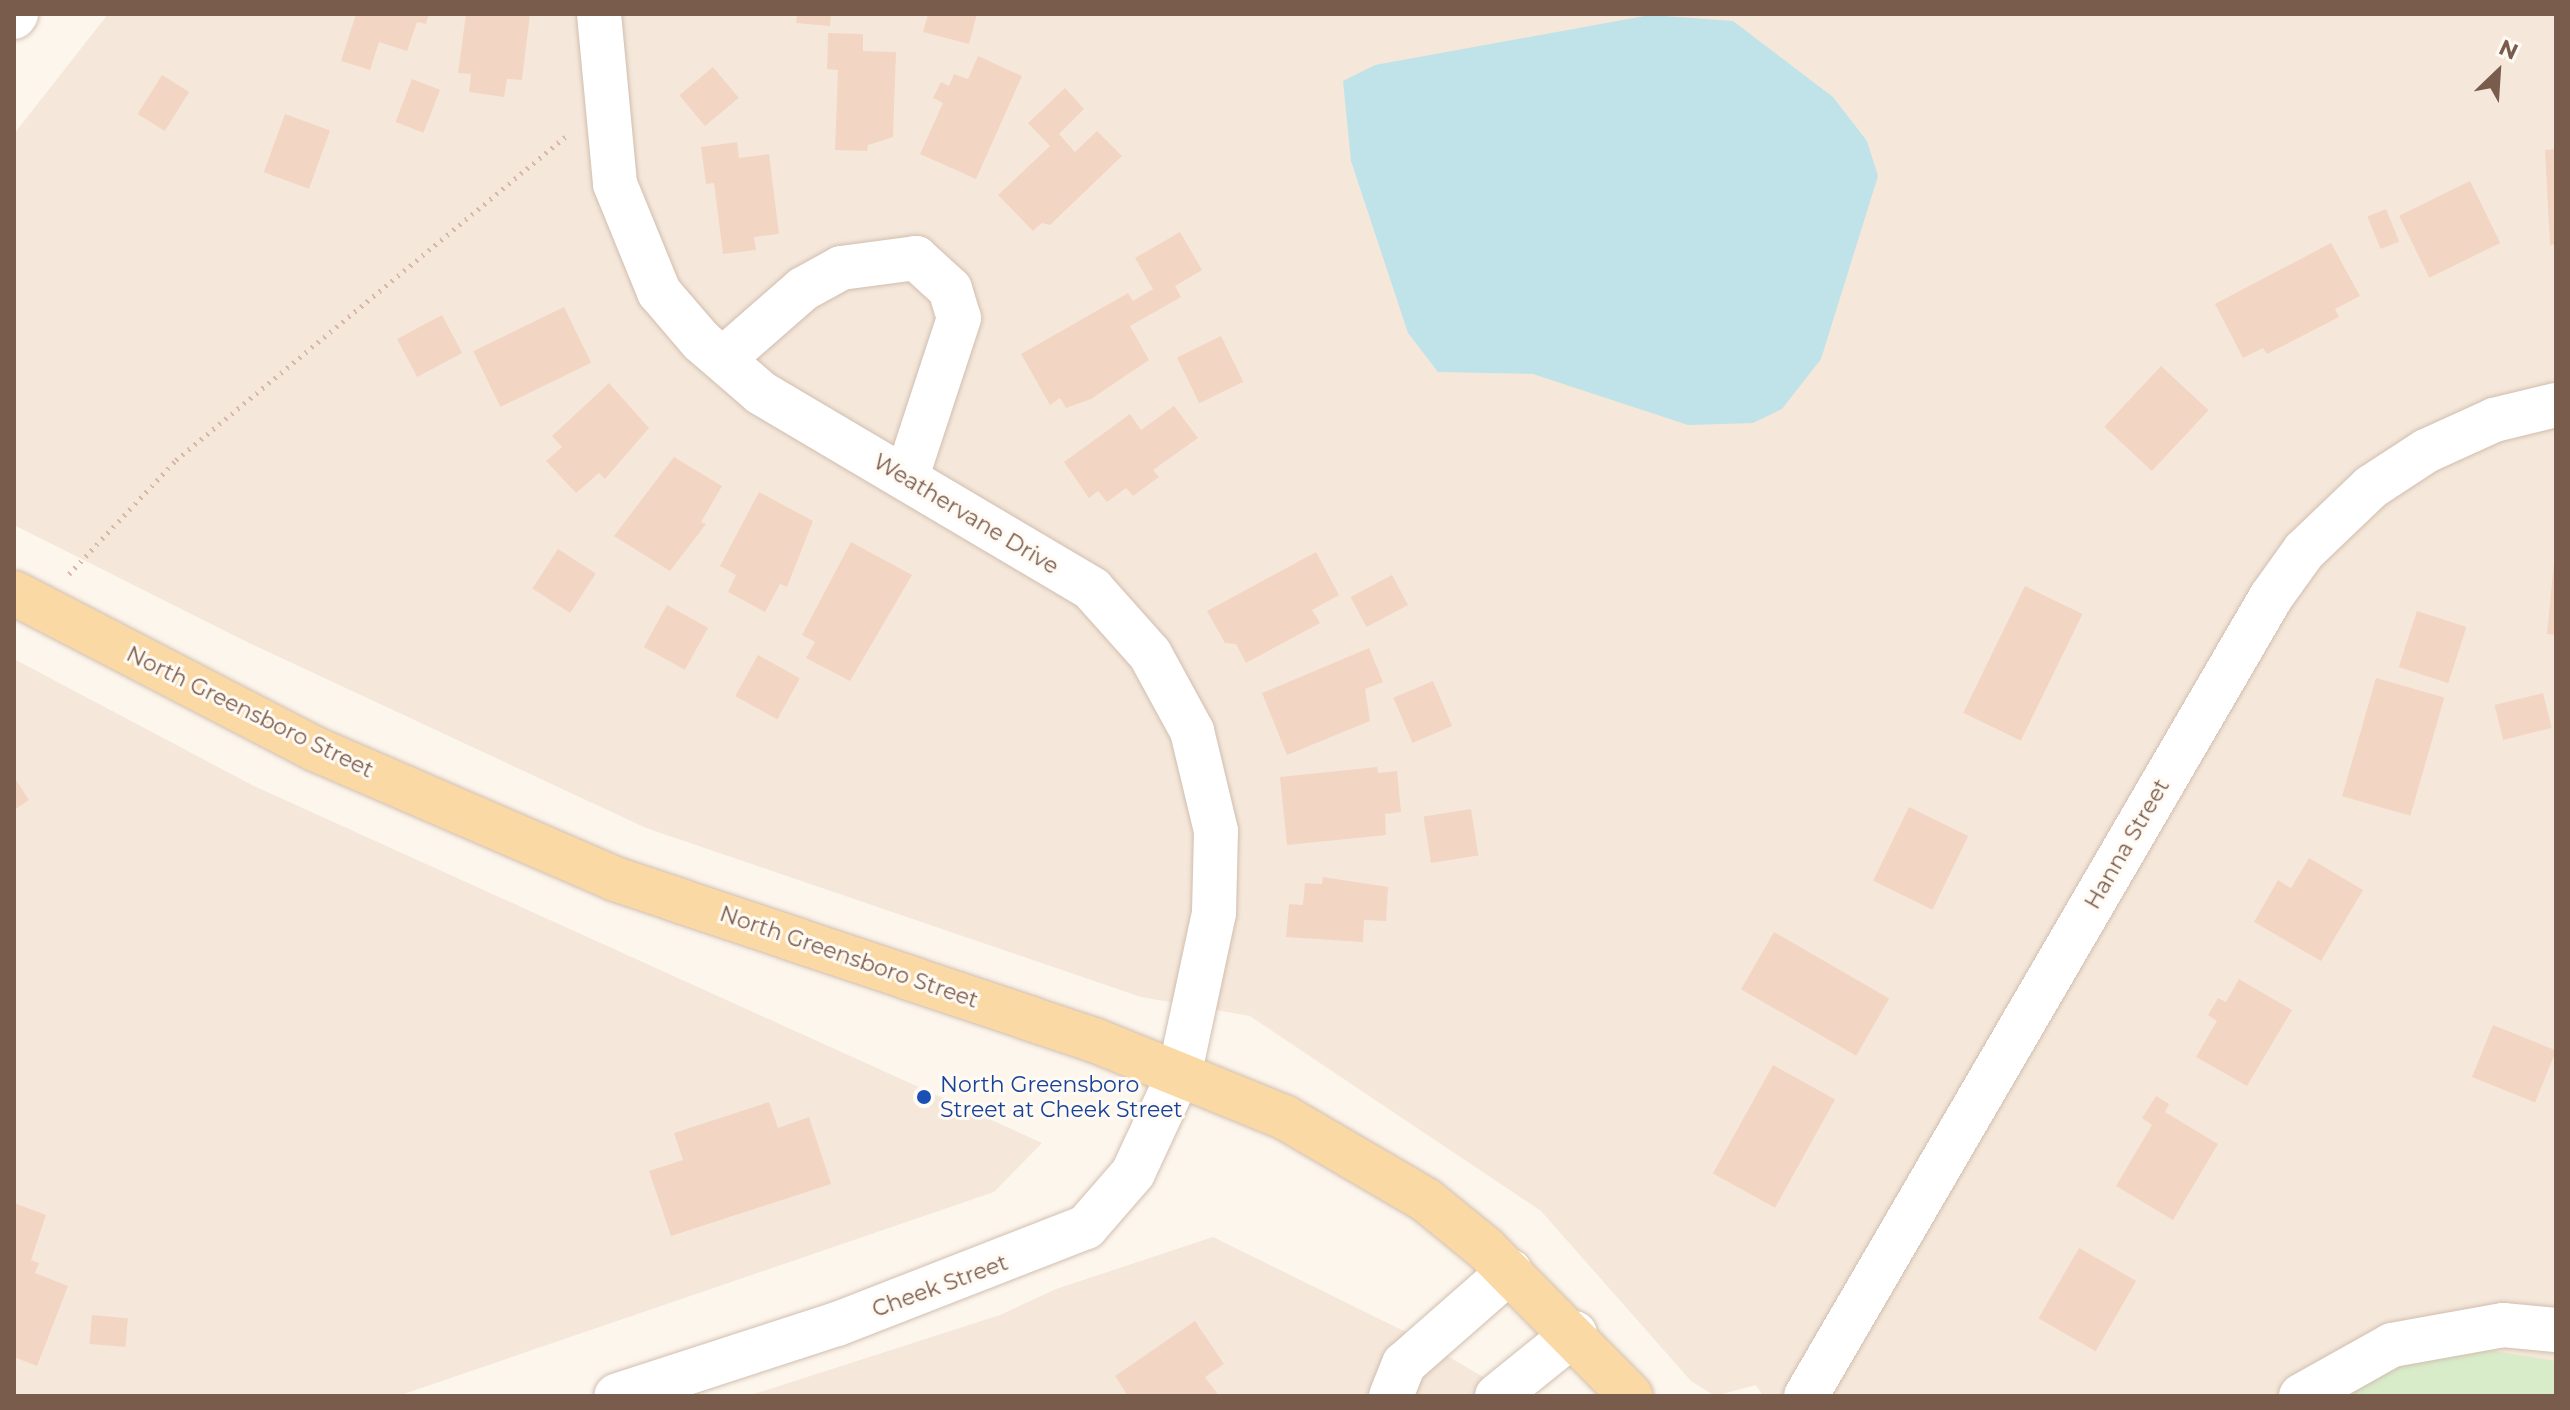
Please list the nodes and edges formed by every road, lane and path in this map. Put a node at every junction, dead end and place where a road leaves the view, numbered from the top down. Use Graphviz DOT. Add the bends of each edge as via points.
graph roads {
  1 [pos="599,14"];
  2 [pos="612,110"];
  3 [pos="723,359"];
  4 [pos="2556,405"];
  5 [pos="907,476"];
  6 [pos="26,600"];
  7 [pos="1180,1072"];
  8 [pos="1510,1271"];
  9 [pos="2556,1330"];
  10 [pos="1575,1333"];
  11 [pos="1378,1392"];
  12 [pos="616,1396"];
  13 [pos="1497,1396"];
  14 [pos="1631,1396"];
  15 [pos="1806,1396"];
  16 [pos="2301,1396"];
  1 -- 2 [label="street, Weathervane Drive"];
  2 -- 3 [label="street, Weathervane Drive" via="615,184 659,292"];
  2 -- 6 [label="path" via="580,124 176,460"];
  3 -- 5 [label="street, Weathervane Drive" via="809,425"];
  3 -- 5 [label="street" via="803,289 841,268 916,258 950,289 959,318"];
  4 -- 15 [label="street, Hanna Street" via="2494,420 2426,451 2371,487 2304,551 2271,597"];
  5 -- 7 [label="street, Weathervane Drive" via="1092,589 1150,654 1192,731 1216,831 1214,913"];
  6 -- 7 [label="main road, North Greensboro Street" via="315,749 615,879"];
  7 -- 8 [label="main road, North Greensboro Street" via="1352,1153 1426,1200"];
  7 -- 12 [label="street, Cheek Street" via="1133,1173 1086,1227 837,1324"];
  8 -- 10 [label="main road, North Greensboro Street"];
  8 -- 11 [label="street"];
  9 -- 16 [label="street" via="2503,1325 2392,1345"];
  10 -- 13 [label="street"];
  10 -- 14 [label="main road, North Greensboro Street"];
}
